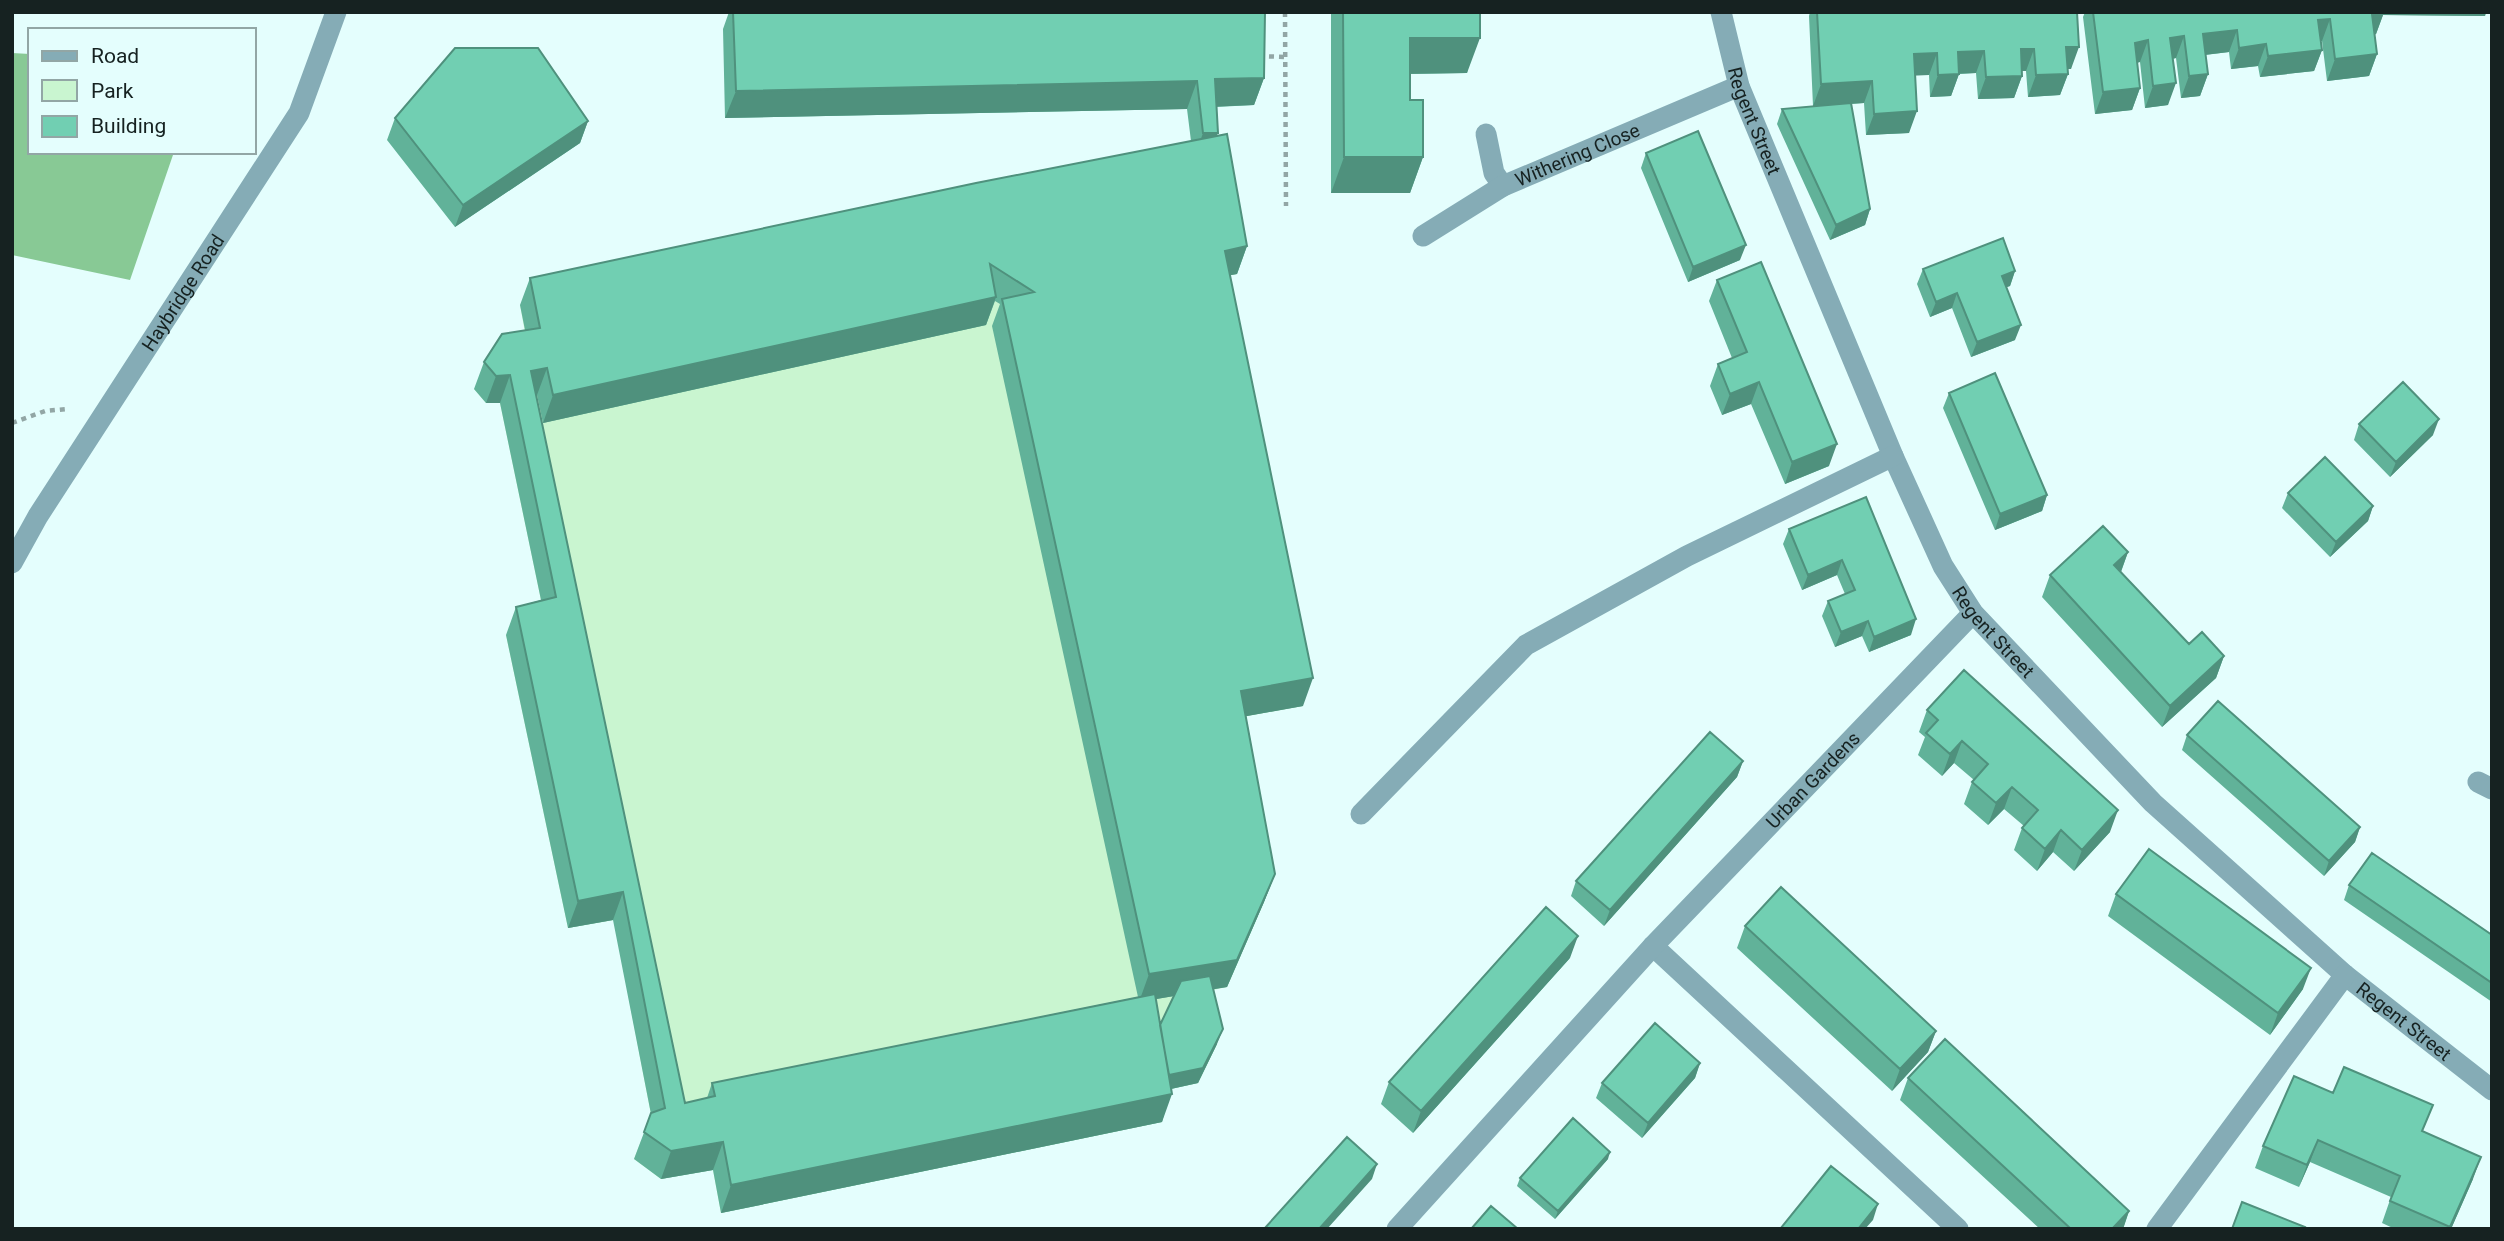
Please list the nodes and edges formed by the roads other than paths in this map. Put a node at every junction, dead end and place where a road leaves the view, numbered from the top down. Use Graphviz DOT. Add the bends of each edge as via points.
graph roads {
  1 [pos="336,12"];
  2 [pos="1721,12"];
  3 [pos="1739,86"];
  4 [pos="1486,134"];
  5 [pos="1503,186"];
  6 [pos="1423,236"];
  7 [pos="1893,456"];
  8 [pos="12,563"];
  9 [pos="1972,613"];
  10 [pos="1362,814"];
  11 [pos="1653,946"];
  12 [pos="2345,975"];
  13 [pos="2492,1090"];
  14 [pos="1953,1227"];
  15 [pos="1398,1229"];
  16 [pos="2157,1229"];
  1 -- 8 [label="street, Haybridge Road" via="299,113"];
  2 -- 3 [label="street, Regent Street"];
  3 -- 5 [label="street, Withering Close"];
  3 -- 7 [label="street, Regent Street"];
  4 -- 5 [label="street" via="1494,173"];
  5 -- 6 [label="street, Withering Close"];
  7 -- 9 [label="street, Regent Street" via="1943,566"];
  7 -- 10 [label="street" via="1687,556 1527,645"];
  9 -- 11 [label="street, Urban Gardens"];
  9 -- 12 [label="street, Regent Street" via="2153,803"];
  11 -- 14 [label="street"];
  11 -- 15 [label="street, Urban Gardens"];
  12 -- 13 [label="street, Regent Street"];
  12 -- 16 [label="street"];
}
